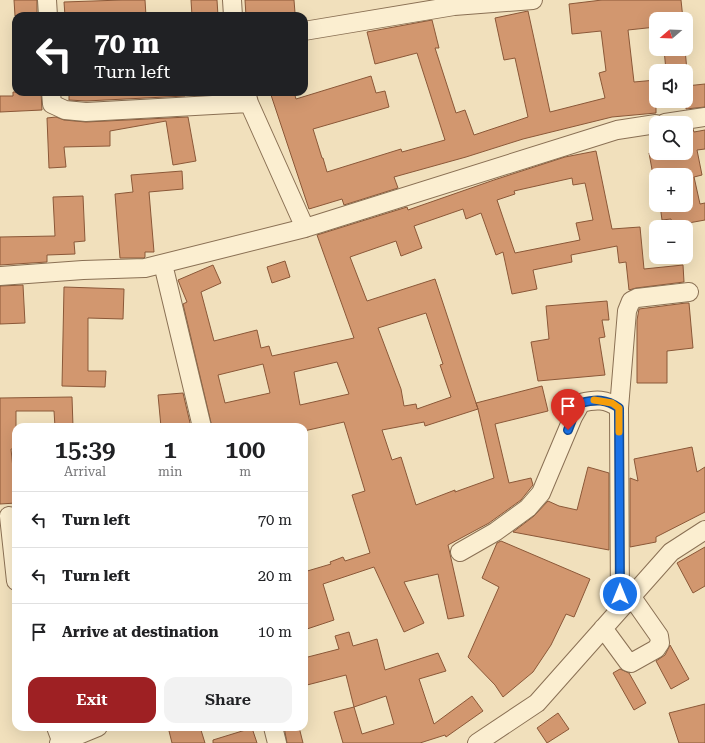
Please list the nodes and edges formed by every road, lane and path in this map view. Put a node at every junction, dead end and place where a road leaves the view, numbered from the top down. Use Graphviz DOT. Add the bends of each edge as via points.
graph roads {
  1 [pos="47,0"];
  2 [pos="232,0"];
  3 [pos="533,0"];
  4 [pos="48,12"];
  5 [pos="233,12"];
  6 [pos="308,30"];
  7 [pos="51,96"];
  8 [pos="247,98"];
  9 [pos="705,117"];
  10 [pos="693,119"];
  11 [pos="649,125"];
  12 [pos="305,228"];
  13 [pos="163,264"];
  14 [pos="0,276"];
  15 [pos="689,292"];
  16 [pos="619,408"];
  17 [pos="201,423"];
  18 [pos="9,516"];
  19 [pos="705,530"];
  20 [pos="12,544"];
  21 [pos="460,552"];
  22 [pos="626,603"];
  23 [pos="603,628"];
  24 [pos="85,731"];
  25 [pos="274,731"];
  26 [pos="60,739"];
  27 [pos="277,743"];
  28 [pos="477,743"];
  1 -- 4 [label="street"];
  2 -- 5 [label="street"];
  3 -- 6 [label="street" via="454,6"];
  7 -- 8 [label="street" via="52,104 66,110 86,112"];
  8 -- 12 [label="street"];
  9 -- 10 [label="street"];
  11 -- 12 [label="street" via="617,130"];
  12 -- 13 [label="street"];
  13 -- 14 [label="street" via="145,268"];
  13 -- 17 [label="street"];
  15 -- 16 [label="street" via="637,298 628,306"];
  16 -- 21 [label="street" via="612,403 595,399 581,403 541,493 523,512"];
  16 -- 22 [label="street"];
  18 -- 20 [label="street"];
  19 -- 22 [label="street" via="671,552"];
  22 -- 23 [label="street"];
  22 -- 23 [label="street" via="659,636 660,643 656,649 631,663 628,662"];
  23 -- 28 [label="street" via="537,703"];
  24 -- 26 [label="street"];
  25 -- 27 [label="street"];
}
